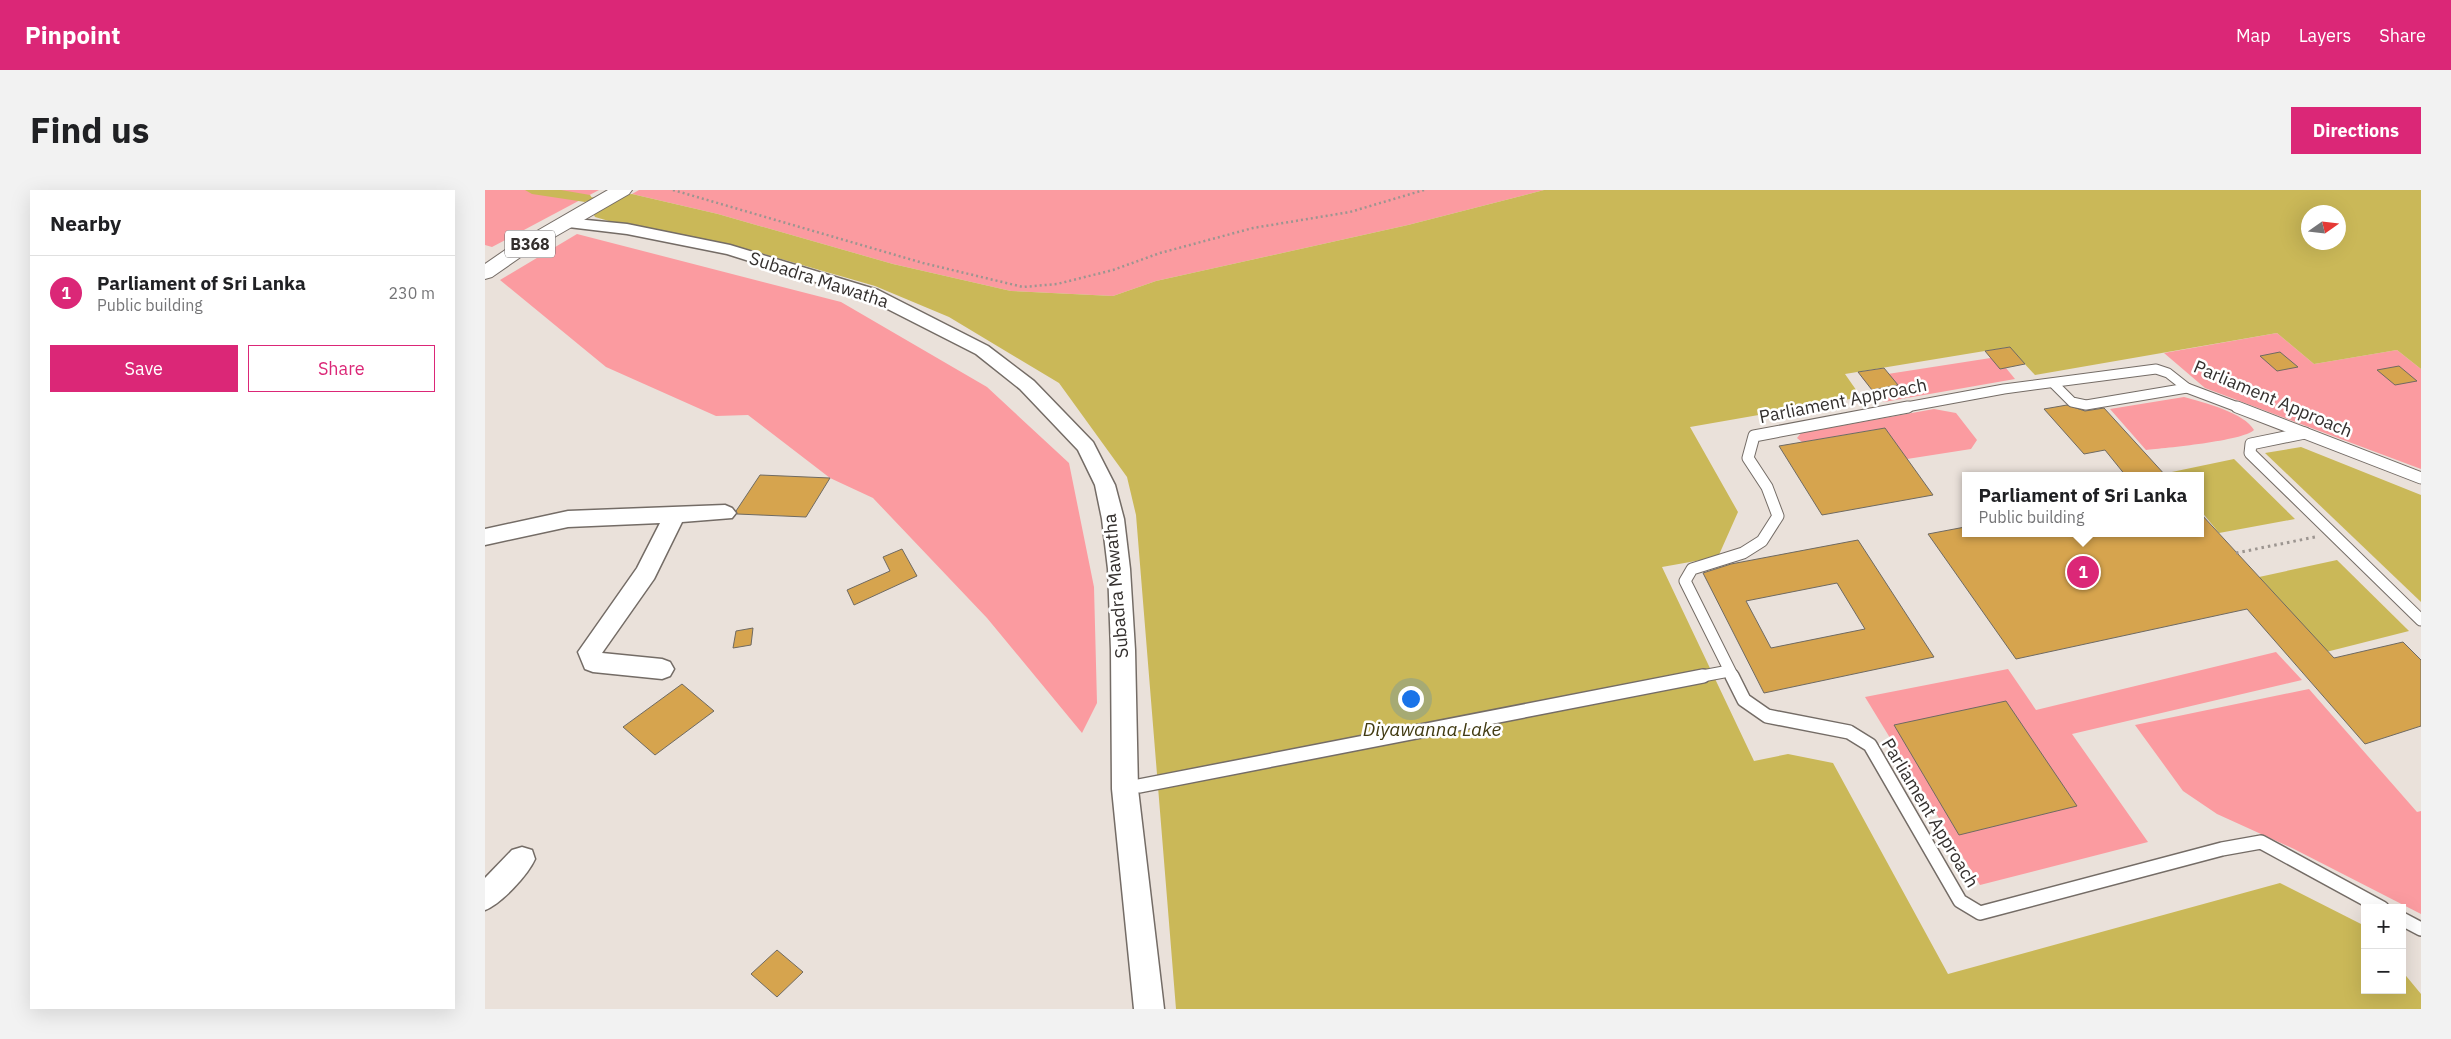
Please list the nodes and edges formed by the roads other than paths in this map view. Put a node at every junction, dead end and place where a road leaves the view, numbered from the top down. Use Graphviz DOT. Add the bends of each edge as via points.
graph roads {
  1 [pos="622,190"];
  2 [pos="571,219"];
  3 [pos="488,268"];
  4 [pos="2054,384"];
  5 [pos="2187,388"];
  6 [pos="2305,433"];
  7 [pos="2421,478"];
  8 [pos="725,513"];
  9 [pos="675,514"];
  10 [pos="485,537"];
  11 [pos="2421,620"];
  12 [pos="662,670"];
  13 [pos="1723,672"];
  14 [pos="1132,788"];
  15 [pos="522,859"];
  16 [pos="485,897"];
  17 [pos="2375,904"];
  18 [pos="2406,921"];
  19 [pos="2421,930"];
  20 [pos="1149,1009"];
  1 -- 2 [label="main road, B368"];
  2 -- 3 [label="main road, B368"];
  2 -- 14 [label="street, Subadra Mawatha" via="730,250 872,294 982,350 1027,385 1060,418 1086,447 1105,485 1113,519"];
  4 -- 5 [label="lane, Parliament Approach" via="2156,369 2168,373"];
  4 -- 5 [label="lane" via="2072,402 2086,405"];
  4 -- 13 [label="lane, Parliament Approach" via="1925,403 1754,436 1748,458 1767,487 1778,516 1762,541 1743,553 1692,569 1685,581"];
  5 -- 6 [label="lane, Parliament Approach"];
  6 -- 7 [label="lane, Parliament Approach"];
  6 -- 11 [label="lane" via="2251,444 2250,453"];
  8 -- 9 [label="street"];
  9 -- 10 [label="street" via="568,519"];
  9 -- 12 [label="street" via="646,573 590,652 593,662"];
  13 -- 14 [label="lane"];
  13 -- 17 [label="lane, Parliament Approach" via="1744,700 1767,716 1849,732 1870,745 1960,901 1979,913 2222,849 2261,842"];
  14 -- 20 [label="street, Subadra Mawatha"];
  15 -- 16 [label="street"];
  18 -- 19 [label="lane"];
}
